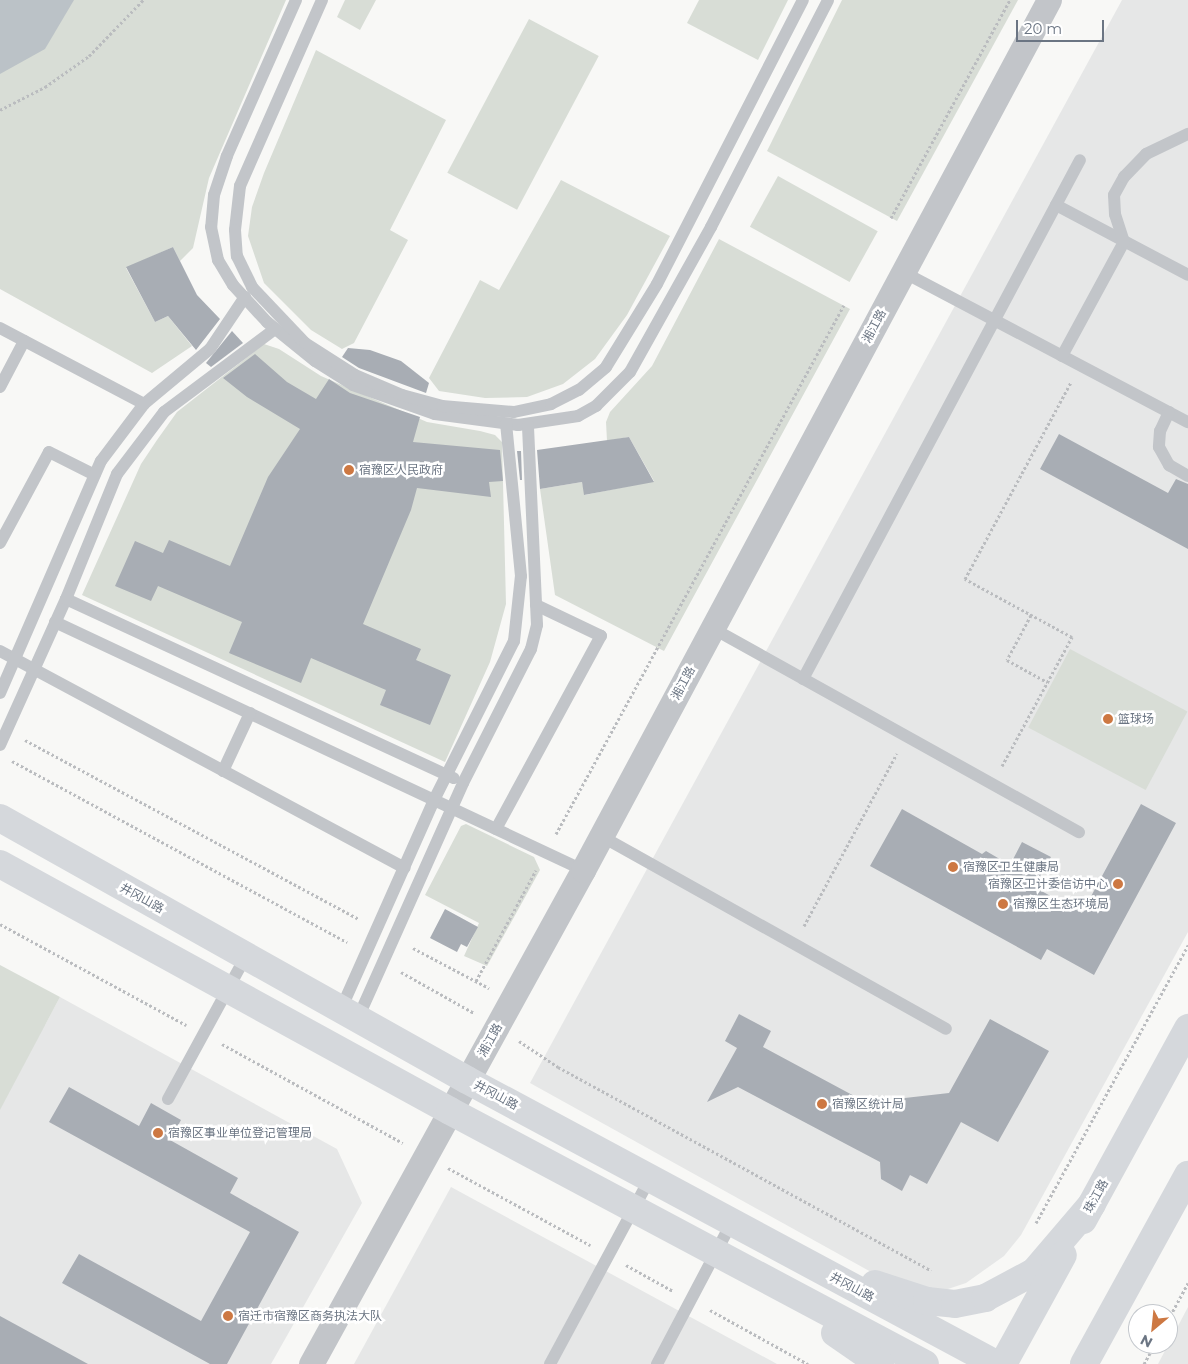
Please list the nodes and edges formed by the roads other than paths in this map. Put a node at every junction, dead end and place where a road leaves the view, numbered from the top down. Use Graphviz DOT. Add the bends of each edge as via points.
graph roads {
  1 [pos="296,0"];
  2 [pos="322,0"];
  3 [pos="803,0"];
  4 [pos="828,0"];
  5 [pos="1049,0"];
  6 [pos="1188,134"];
  7 [pos="1080,160"];
  8 [pos="1056,205"];
  9 [pos="1124,242"];
  10 [pos="903,272"];
  11 [pos="1188,275"];
  12 [pos="245,297"];
  13 [pos="994,320"];
  14 [pos="0,328"];
  15 [pos="275,329"];
  16 [pos="24,341"];
  17 [pos="1062,356"];
  18 [pos="0,386"];
  19 [pos="144,404"];
  20 [pos="1169,412"];
  21 [pos="1188,422"];
  22 [pos="506,424"];
  23 [pos="528,425"];
  24 [pos="95,476"];
  25 [pos="1188,476"];
  26 [pos="0,543"];
  27 [pos="66,599"];
  28 [pos="536,606"];
  29 [pos="55,622"];
  30 [pos="712,628"];
  31 [pos="0,651"];
  32 [pos="15,658"];
  33 [pos="34,669"];
  34 [pos="803,679"];
  35 [pos="0,693"];
  36 [pos="250,713"];
  37 [pos="0,745"];
  38 [pos="223,771"];
  39 [pos="448,775"];
  40 [pos="463,783"];
  41 [pos="434,800"];
  42 [pos="452,808"];
  43 [pos="0,818"];
  44 [pos="496,829"];
  45 [pos="1079,832"];
  46 [pos="601,836"];
  47 [pos="0,864"];
  48 [pos="404,868"];
  49 [pos="582,870"];
  50 [pos="246,956"];
  51 [pos="228,989"];
  52 [pos="349,1014"];
  53 [pos="1188,1028"];
  54 [pos="946,1029"];
  55 [pos="467,1080"];
  56 [pos="168,1099"];
  57 [pos="450,1111"];
  58 [pos="1188,1175"];
  59 [pos="650,1178"];
  60 [pos="1092,1204"];
  61 [pos="634,1209"];
  62 [pos="739,1226"];
  63 [pos="723,1256"];
  64 [pos="311,1364"];
  65 [pos="550,1364"];
  66 [pos="657,1364"];
  67 [pos="880,1364"];
  68 [pos="925,1364"];
  69 [pos="996,1364"];
  70 [pos="1004,1364"];
  71 [pos="1084,1364"];
  1 -- 12 [label="lane" via="227,156 214,195 211,227 218,260"];
  2 -- 3 [label="lane" via="240,186 235,230 237,256 252,287 305,343 355,375 402,395 442,406 514,412 551,404 579,390 606,368 657,284"];
  4 -- 23 [label="lane" via="680,286 630,372 596,406 578,416"];
  5 -- 10 [label="street, 湘江路"];
  6 -- 9 [label="lane" via="1146,154 1124,177 1114,195"];
  7 -- 8 [label="lane"];
  8 -- 9 [label="lane"];
  8 -- 13 [label="lane"];
  9 -- 11 [label="lane"];
  9 -- 17 [label="lane"];
  10 -- 13 [label="lane"];
  10 -- 30 [label="street, 湘江路"];
  12 -- 15 [label="lane"];
  12 -- 19 [label="lane" via="210,349"];
  13 -- 17 [label="lane"];
  13 -- 34 [label="lane"];
  14 -- 16 [label="lane"];
  15 -- 22 [label="lane" via="315,361 362,388 434,414"];
  15 -- 27 [label="lane" via="164,412 117,474"];
  16 -- 18 [label="lane"];
  16 -- 19 [label="lane"];
  17 -- 20 [label="lane"];
  19 -- 24 [label="lane" via="102,461"];
  20 -- 21 [label="lane"];
  20 -- 25 [label="lane" via="1160,431 1159,447 1169,465"];
  22 -- 23 [label="lane"];
  22 -- 39 [label="lane" via="521,576 514,641"];
  23 -- 28 [label="lane"];
  24 -- 26 [label="lane" via="50,452"];
  24 -- 32 [label="lane"];
  27 -- 29 [label="lane"];
  27 -- 39 [label="lane"];
  28 -- 40 [label="lane" via="537,625 532,648"];
  28 -- 44 [label="lane" via="601,636"];
  29 -- 33 [label="lane"];
  29 -- 36 [label="lane"];
  30 -- 34 [label="lane"];
  30 -- 46 [label="street, 湘江路"];
  31 -- 32 [label="lane"];
  32 -- 33 [label="lane"];
  32 -- 35 [label="lane"];
  33 -- 37 [label="lane"];
  33 -- 38 [label="lane"];
  34 -- 45 [label="lane"];
  36 -- 38 [label="lane"];
  36 -- 41 [label="lane"];
  38 -- 48 [label="lane"];
  39 -- 40 [label="lane"];
  39 -- 41 [label="lane"];
  40 -- 42 [label="lane"];
  41 -- 42 [label="lane"];
  41 -- 48 [label="lane"];
  42 -- 44 [label="lane"];
  42 -- 52 [label="lane" via="394,938"];
  43 -- 50 [label="street, 井冈山路"];
  44 -- 49 [label="lane"];
  46 -- 49 [label="street, 湘江路"];
  46 -- 54 [label="lane"];
  47 -- 51 [label="street"];
  48 -- 52 [label="lane" via="377,928"];
  49 -- 55 [label="street, 湘江路"];
  50 -- 51 [label="lane"];
  50 -- 52 [label="street, 井冈山路"];
  51 -- 56 [label="lane"];
  51 -- 57 [label="street"];
  52 -- 55 [label="street, 井冈山路"];
  53 -- 60 [label="street, 珠江路"];
  55 -- 57 [label="street, 湘江路"];
  55 -- 59 [label="street, 井冈山路"];
  57 -- 61 [label="street"];
  57 -- 64 [label="street, 湘江路"];
  58 -- 71 [label="street"];
  59 -- 61 [label="lane"];
  59 -- 62 [label="street, 井冈山路"];
  60 -- 62 [label="street" via="1034,1272 985,1298 955,1304 894,1292"];
  60 -- 70 [label="street, 珠江路"];
  61 -- 63 [label="street"];
  61 -- 65 [label="lane"];
  62 -- 63 [label="lane"];
  62 -- 69 [label="street, 井冈山路"];
  63 -- 66 [label="lane"];
  63 -- 67 [label="street"];
  63 -- 68 [label="street"];
}
